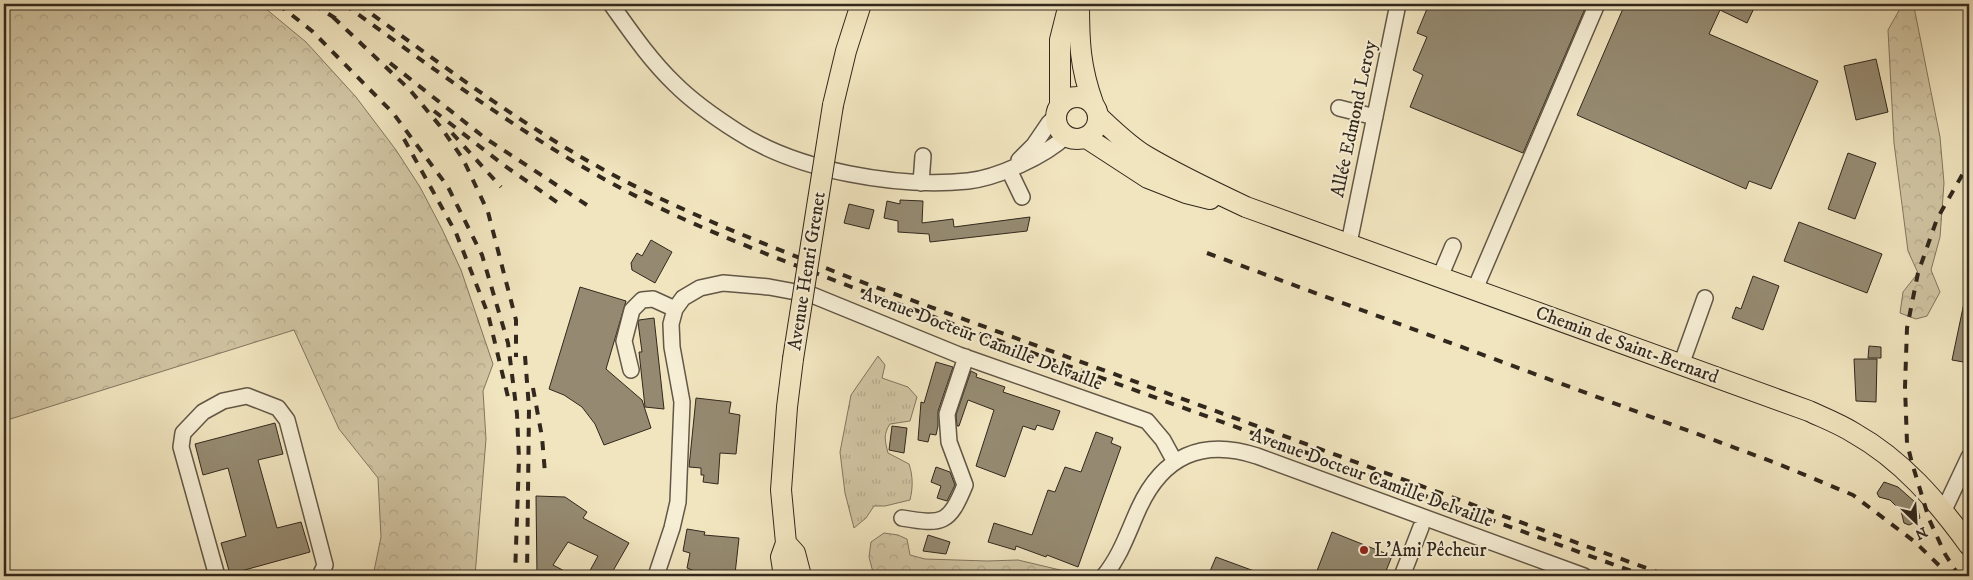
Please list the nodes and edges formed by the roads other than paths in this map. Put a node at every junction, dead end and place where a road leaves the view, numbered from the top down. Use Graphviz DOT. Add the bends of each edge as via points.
graph roads {
  1 [pos="611,4"];
  2 [pos="861,4"];
  3 [pos="1070,4"];
  4 [pos="1080,4"];
  5 [pos="1398,4"];
  6 [pos="1597,4"];
  7 [pos="1339,108"];
  8 [pos="1095,110"];
  9 [pos="1058,111"];
  10 [pos="1375,117"];
  11 [pos="1076,137"];
  12 [pos="923,156"];
  13 [pos="1009,170"];
  14 [pos="922,183"];
  15 [pos="1022,197"];
  16 [pos="1246,207"];
  17 [pos="1349,243"];
  18 [pos="1453,246"];
  19 [pos="1440,276"];
  20 [pos="1475,289"];
  21 [pos="1705,298"];
  22 [pos="675,309"];
  23 [pos="966,357"];
  24 [pos="1681,365"];
  25 [pos="631,370"];
  26 [pos="1969,457"];
  27 [pos="1175,462"];
  28 [pos="1944,510"];
  29 [pos="902,518"];
  30 [pos="1421,528"];
  31 [pos="786,543"];
  32 [pos="1969,545"];
  33 [pos="217,576"];
  34 [pos="320,576"];
  35 [pos="656,576"];
  36 [pos="784,576"];
  37 [pos="801,576"];
  38 [pos="1104,576"];
  39 [pos="1402,576"];
  40 [pos="1584,576"];
  1 -- 14 [label="street" via="644,50 676,85 739,132 803,162 851,174"];
  2 -- 31 [label="main road, Avenue Henri Grenet, bridge" via="833,105 793,359 782,490"];
  3 -- 9 [label="main road" via="1060,40"];
  4 -- 8 [label="main road" via="1082,68"];
  5 -- 10 [label="street, Allée Edmond Leroy"];
  6 -- 20 [label="street"];
  7 -- 10 [label="street"];
  8 -- 9 [label="main road" via="1088,99 1076,96 1069,98"];
  8 -- 11 [label="main road" via="1095,128"];
  8 -- 16 [label="main road, Chemin de Saint-Bernard" via="1120,137 1145,155"];
  9 -- 11 [label="main road" via="1058,127"];
  9 -- 13 [label="street" via="1034,145"];
  10 -- 17 [label="street, Allée Edmond Leroy"];
  11 -- 13 [label="street" via="1058,143"];
  11 -- 16 [label="main road, Chemin de Saint-Bernard" via="1148,178 1186,193"];
  12 -- 14 [label="street"];
  13 -- 14 [label="street" via="970,181"];
  13 -- 15 [label="street"];
  16 -- 17 [label="main road, Chemin de Saint-Bernard"];
  17 -- 19 [label="main road, Chemin de Saint-Bernard"];
  18 -- 19 [label="street"];
  19 -- 20 [label="main road, Chemin de Saint-Bernard"];
  20 -- 24 [label="main road, Chemin de Saint-Bernard"];
  21 -- 24 [label="street"];
  22 -- 23 [label="street, Avenue Docteur Camille Delvaille" via="683,298 700,288 723,283 793,291"];
  22 -- 25 [label="street" via="653,299 642,300 632,310 624,341"];
  22 -- 35 [label="street" via="671,324 672,344 682,402 678,502"];
  23 -- 27 [label="street, Avenue Docteur Camille Delvaille" via="1146,421 1163,440"];
  23 -- 29 [label="street" via="947,414 949,442 965,485 955,509 944,519 925,522"];
  24 -- 28 [label="main road, Chemin de Saint-Bernard" via="1809,411 1853,432 1902,466"];
  26 -- 28 [label="street"];
  27 -- 38 [label="street" via="1153,484 1122,550"];
  27 -- 40 [label="street, Avenue Docteur Camille Delvaille" via="1200,450 1241,450"];
  28 -- 32 [label="main road, Chemin de Saint-Bernard"];
  30 -- 39 [label="street"];
  31 -- 36 [label="main road, Avenue Henri Grenet" via="781,557"];
  31 -- 37 [label="main road, Avenue Henri Grenet" via="795,553"];
  33 -- 34 [label="street" via="181,447 183,433 203,412 223,401 247,396 278,408 287,420 325,565"];
}
